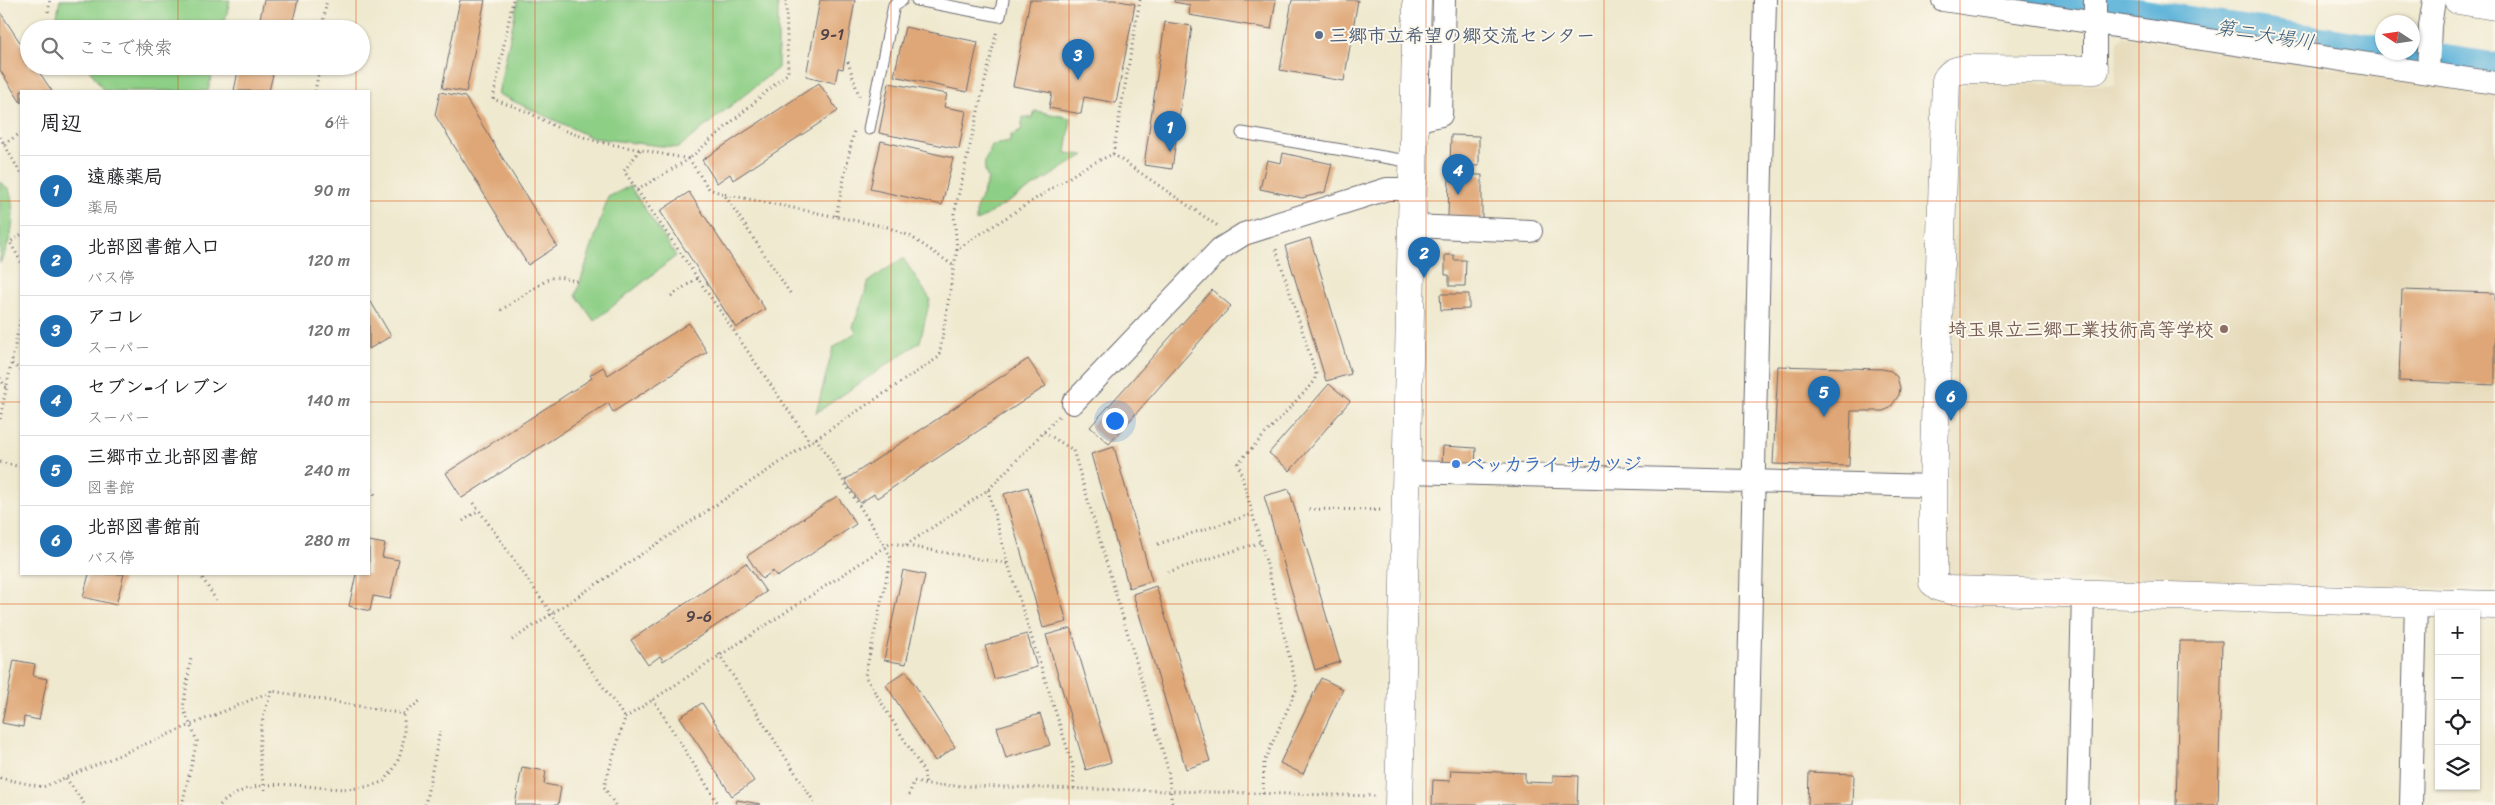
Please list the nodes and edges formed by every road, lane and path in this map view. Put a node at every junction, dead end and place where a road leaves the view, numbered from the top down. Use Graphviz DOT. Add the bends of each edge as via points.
graph roads {
  1 [pos="50,0"];
  2 [pos="327,0"];
  3 [pos="514,0"];
  4 [pos="786,0"];
  5 [pos="902,0"];
  6 [pos="916,0"];
  7 [pos="1003,0"];
  8 [pos="1140,0"];
  9 [pos="1417,0"];
  10 [pos="1444,0"];
  11 [pos="1765,0"];
  12 [pos="1943,0"];
  13 [pos="2434,0"];
  14 [pos="2458,0"];
  15 [pos="2495,6"];
  16 [pos="48,12"];
  17 [pos="2095,13"];
  18 [pos="1000,16"];
  19 [pos="324,20"];
  20 [pos="848,62"];
  21 [pos="2095,70"];
  22 [pos="2428,73"];
  23 [pos="318,75"];
  24 [pos="2495,83"];
  25 [pos="315,90"];
  26 [pos="860,100"];
  27 [pos="1414,121"];
  28 [pos="854,129"];
  29 [pos="869,129"];
  30 [pos="1242,133"];
  31 [pos="20,134"];
  32 [pos="0,137"];
  33 [pos="4,144"];
  34 [pos="640,150"];
  35 [pos="1112,154"];
  36 [pos="689,159"];
  37 [pos="1413,162"];
  38 [pos="20,172"];
  39 [pos="1413,189"];
  40 [pos="637,190"];
  41 [pos="724,194"];
  42 [pos="836,216"];
  43 [pos="1412,226"];
  44 [pos="1221,228"];
  45 [pos="1530,232"];
  46 [pos="20,236"];
  47 [pos="1274,244"];
  48 [pos="957,249"];
  49 [pos="20,260"];
  50 [pos="954,266"];
  51 [pos="697,278"];
  52 [pos="580,282"];
  53 [pos="790,293"];
  54 [pos="671,296"];
  55 [pos="500,310"];
  56 [pos="20,321"];
  57 [pos="12,364"];
  58 [pos="20,369"];
  59 [pos="0,378"];
  60 [pos="6,388"];
  61 [pos="1073,403"];
  62 [pos="0,418"];
  63 [pos="1044,432"];
  64 [pos="816,438"];
  65 [pos="810,442"];
  66 [pos="0,462"];
  67 [pos="20,467"];
  68 [pos="1407,472"];
  69 [pos="1753,482"];
  70 [pos="1933,486"];
  71 [pos="370,487"];
  72 [pos="988,490"];
  73 [pos="375,495"];
  74 [pos="474,503"];
  75 [pos="1309,508"];
  76 [pos="479,510"];
  77 [pos="1388,510"];
  78 [pos="1253,514"];
  79 [pos="463,521"];
  80 [pos="1261,542"];
  81 [pos="1158,544"];
  82 [pos="906,545"];
  83 [pos="885,546"];
  84 [pos="1008,564"];
  85 [pos="1168,572"];
  86 [pos="201,575"];
  87 [pos="2084,593"];
  88 [pos="216,600"];
  89 [pos="2416,602"];
  90 [pos="2495,604"];
  91 [pos="552,614"];
  92 [pos="512,640"];
  93 [pos="719,654"];
  94 [pos="191,658"];
  95 [pos="272,691"];
  96 [pos="653,699"];
  97 [pos="420,701"];
  98 [pos="404,714"];
  99 [pos="625,718"];
  100 [pos="190,726"];
  101 [pos="440,731"];
  102 [pos="0,778"];
  103 [pos="66,778"];
  104 [pos="926,785"];
  105 [pos="377,788"];
  106 [pos="1074,789"];
  107 [pos="265,790"];
  108 [pos="1171,791"];
  109 [pos="274,792"];
  110 [pos="1264,794"];
  111 [pos="909,795"];
  112 [pos="1390,797"];
  113 [pos="84,805"];
  114 [pos="182,805"];
  115 [pos="220,805"];
  116 [pos="425,805"];
  117 [pos="616,805"];
  118 [pos="719,805"];
  119 [pos="816,805"];
  120 [pos="1172,805"];
  121 [pos="1746,805"];
  122 [pos="2078,805"];
  123 [pos="2411,805"];
  1 -- 16 [label="path"];
  2 -- 19 [label="path"];
  3 -- 34 [label="path" via="493,99 562,130"];
  4 -- 36 [label="path" via="788,73"];
  5 -- 29 [label="lane" via="894,5"];
  6 -- 18 [label="lane"];
  7 -- 18 [label="lane"];
  8 -- 35 [label="path"];
  9 -- 27 [label="street"];
  10 -- 27 [label="street" via="1441,115"];
  11 -- 69 [label="street"];
  12 -- 17 [label="street"];
  13 -- 22 [label="street"];
  14 -- 15 [label="street"];
  17 -- 21 [label="street"];
  17 -- 22 [label="street"];
  18 -- 48 [label="path" via="954,214"];
  20 -- 26 [label="path"];
  21 -- 70 [label="street" via="1968,69 1957,70 1946,80"];
  22 -- 24 [label="street"];
  23 -- 25 [label="path"];
  27 -- 37 [label="street"];
  28 -- 42 [label="path"];
  30 -- 37 [label="lane"];
  31 -- 33 [label="path"];
  32 -- 33 [label="path"];
  33 -- 38 [label="path"];
  34 -- 36 [label="path"];
  34 -- 40 [label="path" via="624,171"];
  35 -- 44 [label="path"];
  35 -- 48 [label="path" via="1087,166"];
  36 -- 40 [label="path"];
  36 -- 41 [label="path" via="709,190"];
  37 -- 39 [label="street"];
  39 -- 43 [label="street"];
  39 -- 61 [label="street" via="1387,189 1234,240 1220,249"];
  40 -- 51 [label="path"];
  41 -- 42 [label="path"];
  41 -- 53 [label="path"];
  42 -- 50 [label="path" via="887,227 910,236"];
  43 -- 45 [label="street"];
  43 -- 68 [label="street"];
  46 -- 49 [label="path" via="10,242"];
  47 -- 78 [label="path" via="1316,374 1314,382 1238,463"];
  48 -- 50 [label="path"];
  50 -- 64 [label="path" via="939,356"];
  51 -- 54 [label="path"];
  51 -- 65 [label="path"];
  52 -- 55 [label="path" via="550,278"];
  56 -- 57 [label="path"];
  57 -- 58 [label="path"];
  57 -- 60 [label="path"];
  59 -- 60 [label="path"];
  60 -- 62 [label="path"];
  61 -- 63 [label="path"];
  63 -- 72 [label="path"];
  63 -- 108 [label="path" via="1073,450 1168,769"];
  64 -- 65 [label="path"];
  64 -- 83 [label="path"];
  65 -- 91 [label="path"];
  66 -- 67 [label="path"];
  68 -- 69 [label="street"];
  68 -- 112 [label="street"];
  69 -- 70 [label="street"];
  69 -- 121 [label="street"];
  70 -- 87 [label="street" via="1931,572 1933,582 1939,588"];
  71 -- 73 [label="path"];
  72 -- 82 [label="path"];
  72 -- 84 [label="path"];
  74 -- 76 [label="path"];
  75 -- 77 [label="path"];
  76 -- 79 [label="path"];
  76 -- 91 [label="path"];
  78 -- 80 [label="path"];
  78 -- 81 [label="path"];
  80 -- 85 [label="path"];
  80 -- 110 [label="path" via="1298,688 1264,762"];
  82 -- 83 [label="path" via="891,543"];
  82 -- 84 [label="path"];
  83 -- 93 [label="path"];
  83 -- 104 [label="path" via="891,558 865,676 924,772"];
  84 -- 106 [label="path" via="1073,766"];
  86 -- 88 [label="path"];
  87 -- 89 [label="street"];
  87 -- 122 [label="street"];
  89 -- 90 [label="street"];
  89 -- 123 [label="street"];
  91 -- 92 [label="path"];
  91 -- 99 [label="path"];
  93 -- 96 [label="path"];
  93 -- 119 [label="path"];
  94 -- 100 [label="path" via="182,700"];
  95 -- 98 [label="path"];
  95 -- 100 [label="path"];
  95 -- 107 [label="path" via="259,736 260,770"];
  96 -- 99 [label="path"];
  96 -- 118 [label="path"];
  97 -- 98 [label="path"];
  98 -- 105 [label="path" via="402,754 392,772"];
  99 -- 117 [label="path" via="604,787"];
  100 -- 103 [label="path"];
  100 -- 114 [label="path" via="197,741"];
  101 -- 116 [label="path"];
  102 -- 103 [label="path" via="43,787"];
  103 -- 113 [label="path"];
  104 -- 106 [label="path"];
  104 -- 111 [label="path" via="914,781"];
  106 -- 108 [label="path"];
  107 -- 109 [label="path"];
  107 -- 115 [label="path" via="237,795"];
  108 -- 110 [label="path"];
  108 -- 120 [label="path"];
  110 -- 112 [label="path"];
}
